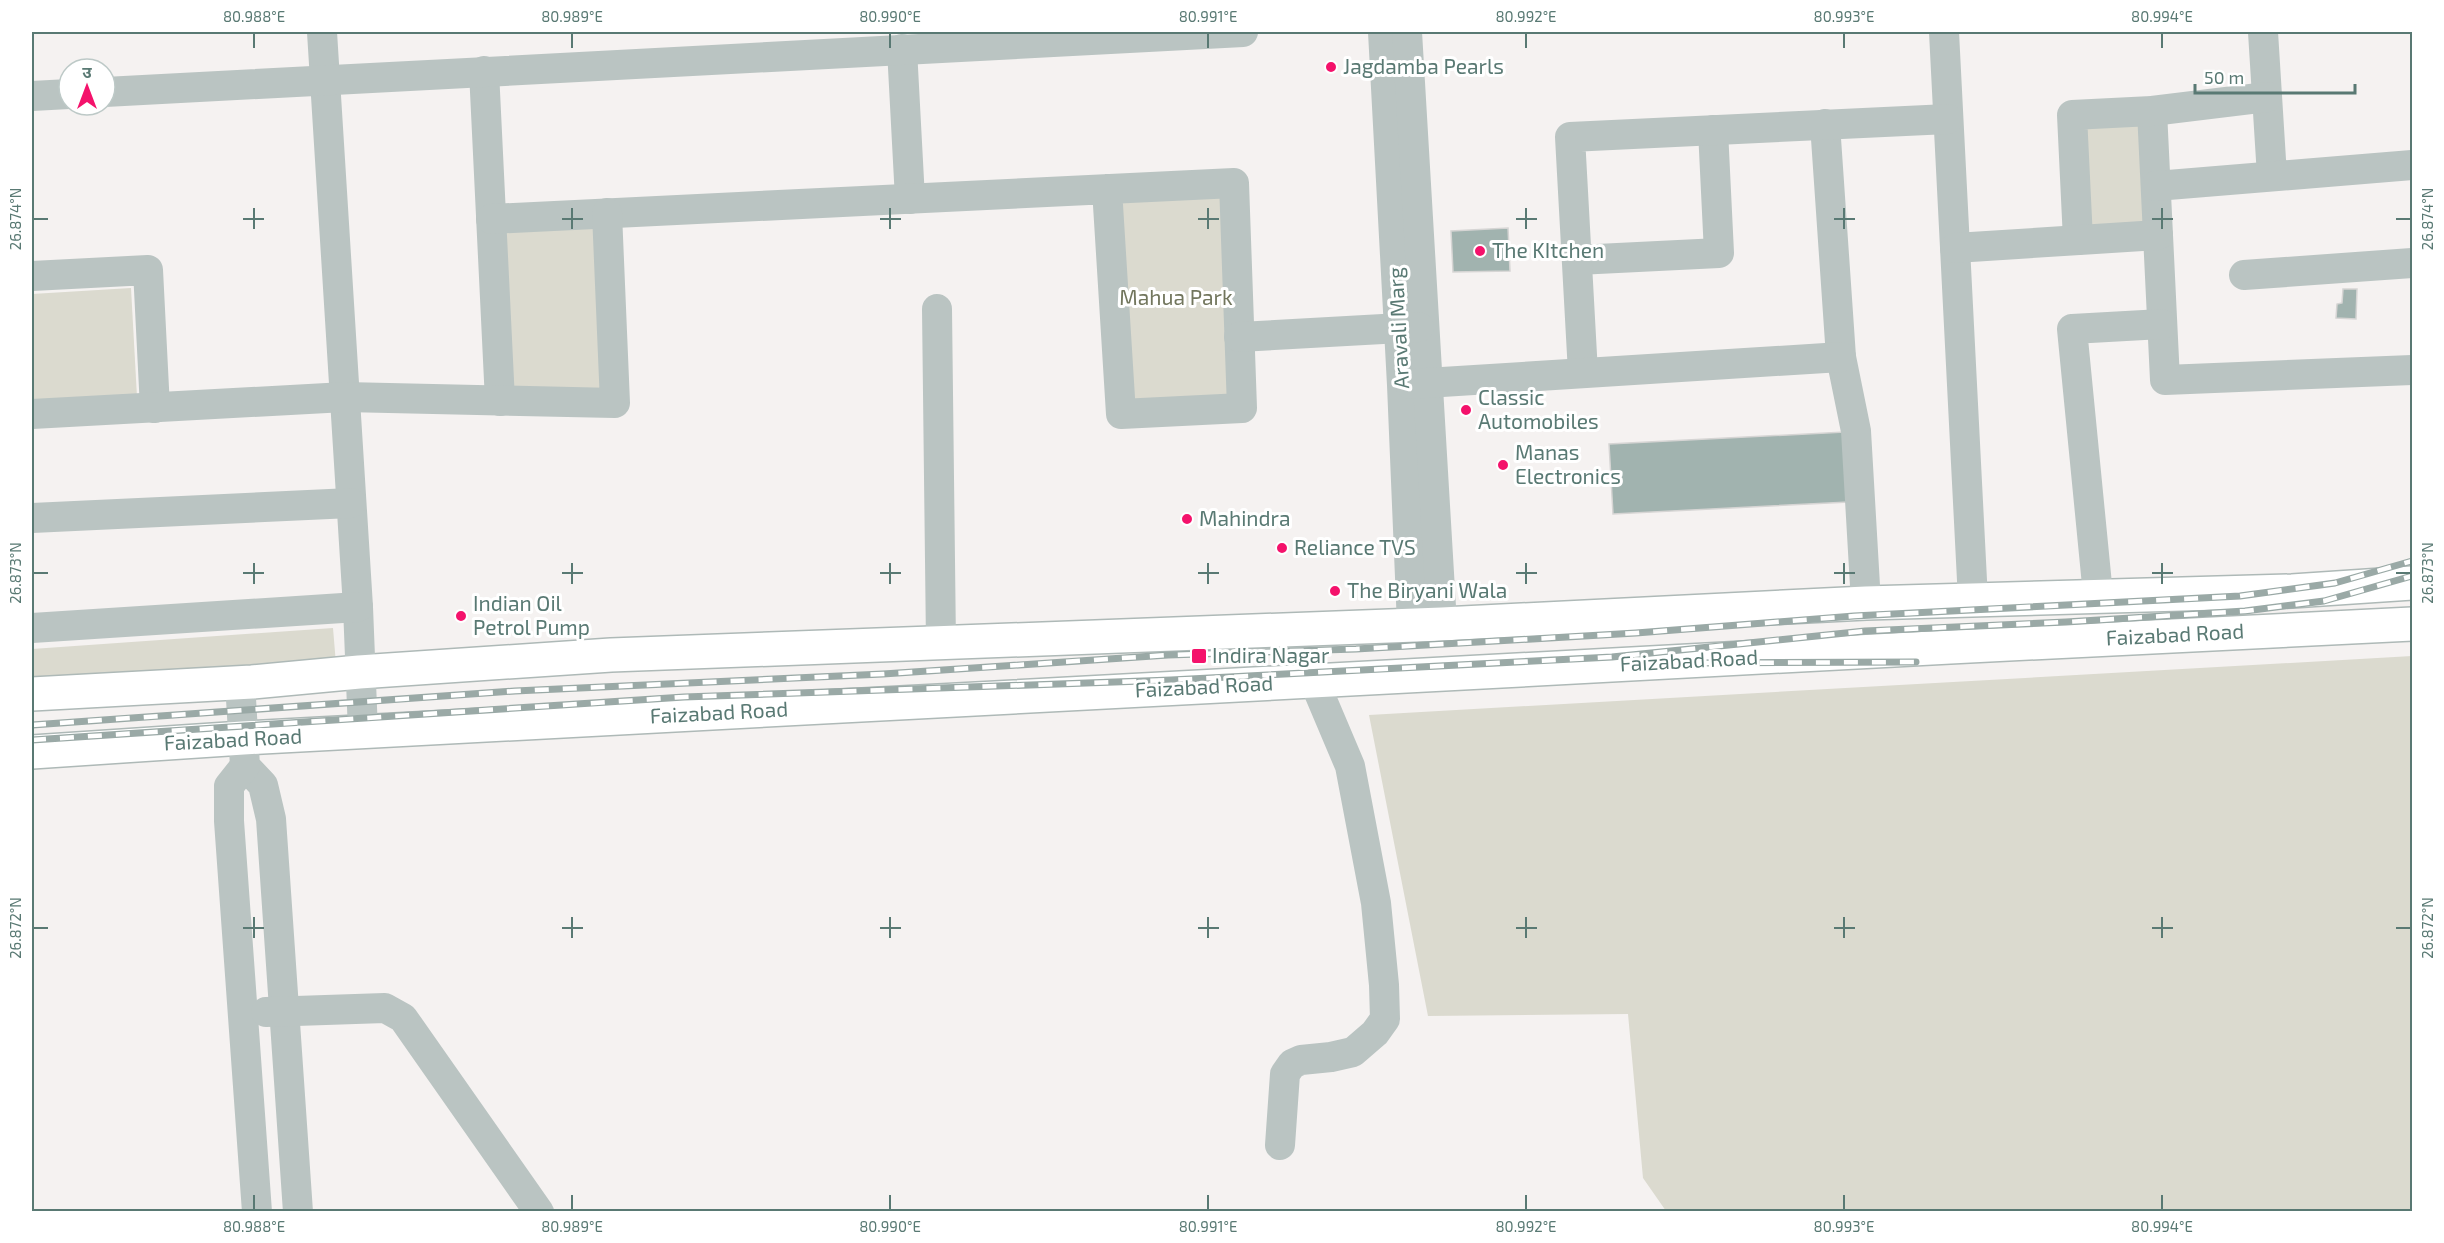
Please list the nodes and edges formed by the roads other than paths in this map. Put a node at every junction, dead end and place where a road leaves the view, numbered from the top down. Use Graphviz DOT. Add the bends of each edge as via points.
graph roads {
  1 [pos="322,32"];
  2 [pos="1206,32"];
  3 [pos="1243,32"];
  4 [pos="1383,32"];
  5 [pos="1407,32"];
  6 [pos="1944,32"];
  7 [pos="2263,32"];
  8 [pos="786,43"];
  9 [pos="902,49"];
  10 [pos="484,71"];
  11 [pos="325,79"];
  12 [pos="117,91"];
  13 [pos="57,95"];
  14 [pos="32,96"];
  15 [pos="2267,97"];
  16 [pos="2152,111"];
  17 [pos="1948,118"];
  18 [pos="1825,124"];
  19 [pos="1713,130"];
  20 [pos="2412,165"];
  21 [pos="2272,176"];
  22 [pos="2156,186"];
  23 [pos="1107,189"];
  24 [pos="910,199"];
  25 [pos="607,213"];
  26 [pos="491,219"];
  27 [pos="2158,235"];
  28 [pos="2078,240"];
  29 [pos="1955,248"];
  30 [pos="1577,260"];
  31 [pos="2412,264"];
  32 [pos="2244,275"];
  33 [pos="32,276"];
  34 [pos="937,309"];
  35 [pos="2163,324"];
  36 [pos="1412,327"];
  37 [pos="1239,337"];
  38 [pos="1841,357"];
  39 [pos="2412,370"];
  40 [pos="1583,373"];
  41 [pos="1415,384"];
  42 [pos="345,397"];
  43 [pos="500,401"];
  44 [pos="155,408"];
  45 [pos="32,414"];
  46 [pos="351,503"];
  47 [pos="32,518"];
  48 [pos="2412,566"];
  49 [pos="2412,583"];
  50 [pos="2360,588"];
  51 [pos="2098,595"];
  52 [pos="1973,600"];
  53 [pos="1866,603"];
  54 [pos="358,607"];
  55 [pos="1427,624"];
  56 [pos="2412,624"];
  57 [pos="32,628"];
  58 [pos="941,644"];
  59 [pos="359,672"];
  60 [pos="1314,681"];
  61 [pos="240,682"];
  62 [pos="32,694"];
  63 [pos="363,732"];
  64 [pos="32,752"];
  65 [pos="244,752"];
  66 [pos="284,1011"];
  67 [pos="242,1014"];
  68 [pos="1280,1145"];
  69 [pos="257,1212"];
  70 [pos="298,1212"];
  71 [pos="539,1212"];
  1 -- 11 [label="street"];
  2 -- 3 [label="street"];
  2 -- 9 [label="street"];
  4 -- 36 [label="street, Aravali Marg"];
  5 -- 36 [label="street, Aravali Marg"];
  6 -- 17 [label="street"];
  7 -- 15 [label="street"];
  8 -- 9 [label="street"];
  8 -- 10 [label="street"];
  9 -- 24 [label="street"];
  10 -- 11 [label="street"];
  10 -- 26 [label="street"];
  11 -- 12 [label="street"];
  11 -- 42 [label="street"];
  13 -- 14 [label="street"];
  15 -- 16 [label="street"];
  15 -- 21 [label="street"];
  16 -- 22 [label="street"];
  16 -- 28 [label="street" via="2073,115"];
  17 -- 18 [label="street"];
  17 -- 29 [label="street"];
  18 -- 19 [label="street"];
  18 -- 38 [label="street"];
  19 -- 30 [label="street" via="1719,253"];
  19 -- 30 [label="street" via="1570,137"];
  20 -- 21 [label="street"];
  21 -- 22 [label="street"];
  22 -- 27 [label="street"];
  23 -- 24 [label="street"];
  23 -- 37 [label="street" via="1233,183"];
  23 -- 37 [label="street" via="1121,414 1242,408"];
  24 -- 25 [label="street"];
  25 -- 26 [label="street"];
  25 -- 43 [label="street" via="615,403"];
  26 -- 43 [label="street"];
  27 -- 28 [label="street"];
  27 -- 35 [label="street"];
  28 -- 29 [label="street"];
  29 -- 52 [label="street"];
  30 -- 40 [label="street"];
  31 -- 32 [label="street"];
  33 -- 44 [label="street" via="148,270"];
  34 -- 58 [label="street"];
  35 -- 39 [label="street" via="2165,380"];
  35 -- 51 [label="street" via="2072,329"];
  36 -- 37 [label="street"];
  36 -- 41 [label="street, Aravali Marg"];
  38 -- 40 [label="street"];
  38 -- 53 [label="street" via="1856,431"];
  40 -- 41 [label="street"];
  41 -- 55 [label="street, Aravali Marg"];
  42 -- 43 [label="street"];
  42 -- 44 [label="street"];
  42 -- 46 [label="street"];
  44 -- 45 [label="street"];
  46 -- 47 [label="street"];
  46 -- 54 [label="street"];
  48 -- 50 [label="main road"];
  49 -- 50 [label="main road, Faizabad Road"];
  50 -- 51 [label="main road, Faizabad Road"];
  51 -- 52 [label="main road, Faizabad Road"];
  52 -- 53 [label="main road, Faizabad Road"];
  53 -- 55 [label="main road, Faizabad Road"];
  54 -- 57 [label="street"];
  54 -- 59 [label="street"];
  55 -- 58 [label="main road, Faizabad Road"];
  56 -- 60 [label="main road, Faizabad Road"];
  58 -- 59 [label="main road, Faizabad Road" via="610,656"];
  59 -- 61 [label="main road, Faizabad Road"];
  59 -- 63 [label="street"];
  60 -- 63 [label="main road, Faizabad Road"];
  60 -- 68 [label="street" via="1350,766 1376,903 1385,1019 1375,1034 1353,1052 1292,1064 1285,1074"];
  61 -- 62 [label="main road, Faizabad Road"];
  61 -- 65 [label="street"];
  63 -- 65 [label="main road, Faizabad Road"];
  64 -- 65 [label="main road, Faizabad Road"];
  65 -- 66 [label="street" via="263,785 271,819"];
  65 -- 67 [label="street" via="229,786"];
  66 -- 67 [label="street"];
  66 -- 70 [label="street"];
  66 -- 71 [label="street" via="385,1008 403,1018"];
  67 -- 69 [label="street"];
}
